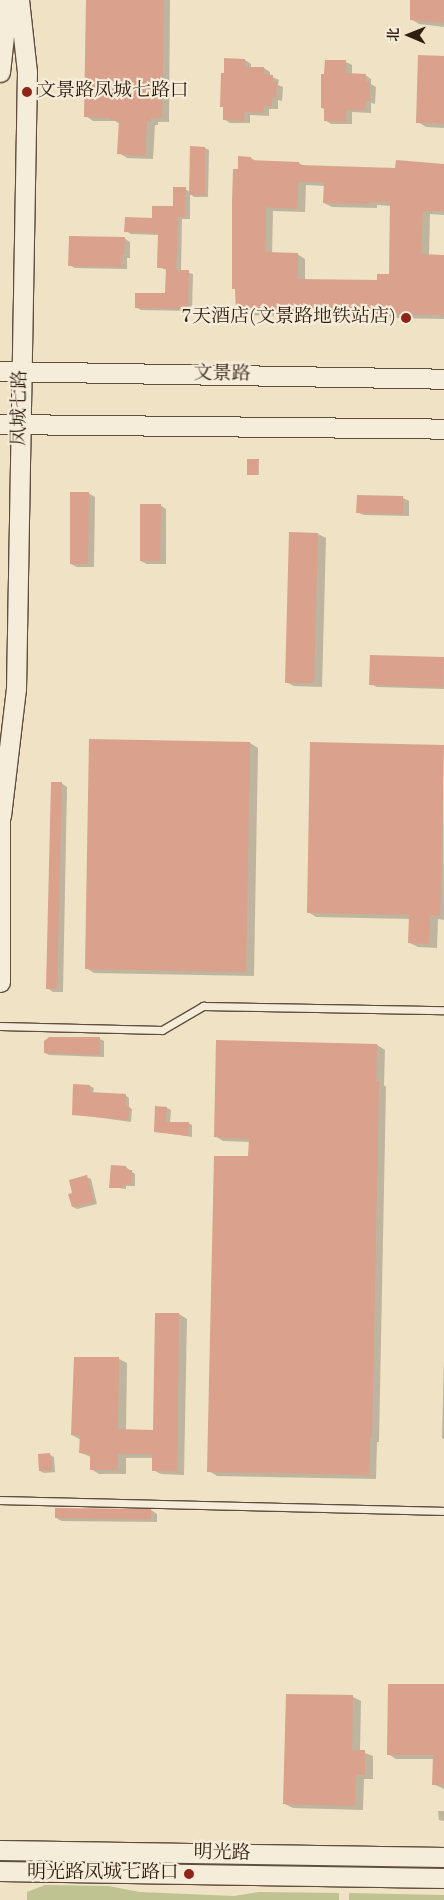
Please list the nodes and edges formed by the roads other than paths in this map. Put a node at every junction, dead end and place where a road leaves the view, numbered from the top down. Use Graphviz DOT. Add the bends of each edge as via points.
graph roads {
  1 [pos="8,0"];
  2 [pos="19,0"];
  3 [pos="0,72"];
  4 [pos="0,371"];
  5 [pos="22,372"];
  6 [pos="444,379"];
  7 [pos="0,424"];
  8 [pos="21,424"];
  9 [pos="444,429"];
  10 [pos="0,811"];
  11 [pos="0,982"];
  12 [pos="444,1010"];
  13 [pos="0,1026"];
  14 [pos="0,1500"];
  15 [pos="444,1511"];
  16 [pos="0,1850"];
  17 [pos="444,1858"];
  18 [pos="0,1871"];
  19 [pos="444,1878"];
  1 -- 3 [label="main road"];
  2 -- 5 [label="main road, 凤城七路" via="27,72"];
  4 -- 5 [label="main road, 文景路"];
  5 -- 6 [label="main road, 文景路"];
  5 -- 8 [label="main road, 凤城七路"];
  7 -- 8 [label="main road"];
  8 -- 9 [label="main road"];
  8 -- 10 [label="main road, 凤城七路" via="16,689"];
  10 -- 11 [label="main road, 凤城七路"];
  12 -- 13 [label="lane" via="204,1006 162,1030"];
  14 -- 15 [label="lane"];
  16 -- 17 [label="main road, 明光路"];
  18 -- 19 [label="main road, 明光路"];
}
